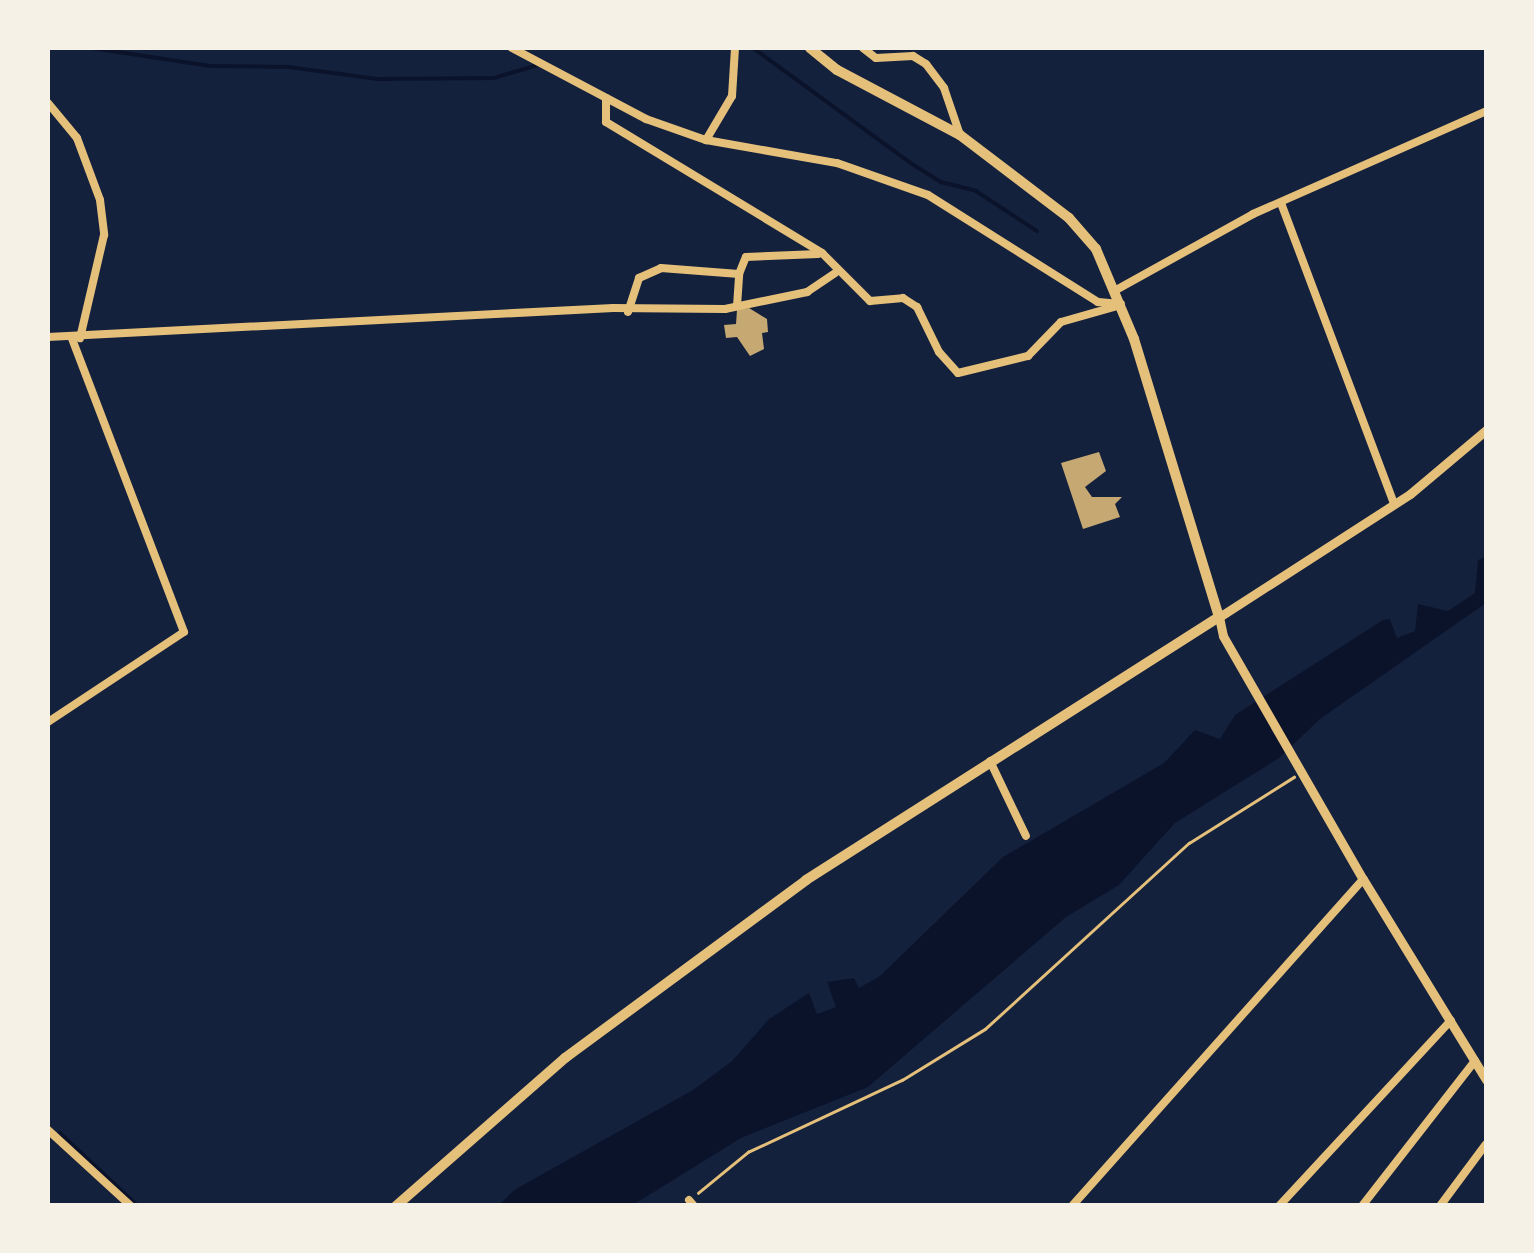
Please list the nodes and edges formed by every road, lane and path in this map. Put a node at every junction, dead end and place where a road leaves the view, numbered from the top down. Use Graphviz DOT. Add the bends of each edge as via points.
graph roads {
  1 [pos="512,48"];
  2 [pos="736,48"];
  3 [pos="810,48"];
  4 [pos="863,48"];
  5 [pos="606,98"];
  6 [pos="48,103"];
  7 [pos="1486,112"];
  8 [pos="960,135"];
  9 [pos="706,140"];
  10 [pos="1281,203"];
  11 [pos="822,254"];
  12 [pos="836,273"];
  13 [pos="739,274"];
  14 [pos="1116,290"];
  15 [pos="1121,304"];
  16 [pos="737,306"];
  17 [pos="628,312"];
  18 [pos="48,337"];
  19 [pos="76,338"];
  20 [pos="1486,430"];
  21 [pos="1394,504"];
  22 [pos="1219,616"];
  23 [pos="48,722"];
  24 [pos="990,761"];
  25 [pos="1303,769"];
  26 [pos="1026,836"];
  27 [pos="1363,879"];
  28 [pos="1451,1020"];
  29 [pos="1475,1061"];
  30 [pos="1486,1080"];
  31 [pos="48,1130"];
  32 [pos="1486,1144"];
  33 [pos="702,1190"];
  34 [pos="131,1206"];
  35 [pos="396,1206"];
  36 [pos="1072,1206"];
  37 [pos="1279,1206"];
  38 [pos="1362,1206"];
  39 [pos="1440,1206"];
  1 -- 5 [label="street"];
  2 -- 9 [label="street" via="732,96"];
  3 -- 8 [label="main road" via="837,70"];
  4 -- 8 [label="street" via="876,58 913,56 926,64 944,88"];
  5 -- 9 [label="street"];
  5 -- 11 [label="street" via="606,122"];
  6 -- 19 [label="street" via="77,138 100,200 104,235"];
  7 -- 10 [label="street"];
  8 -- 14 [label="main road" via="1069,218 1096,248"];
  9 -- 15 [label="street" via="838,164 928,195 1098,302"];
  10 -- 14 [label="street"];
  10 -- 21 [label="street"];
  11 -- 12 [label="street"];
  11 -- 13 [label="street" via="746,257"];
  12 -- 15 [label="street" via="870,301 903,298 917,307 939,352 958,373 1028,356 1062,322"];
  12 -- 16 [label="street" via="807,292"];
  13 -- 16 [label="street"];
  13 -- 17 [label="street" via="661,268 639,278"];
  14 -- 15 [label="main road"];
  15 -- 22 [label="main road"];
  16 -- 17 [label="street"];
  17 -- 19 [label="street" via="327,321"];
  18 -- 19 [label="street"];
  19 -- 23 [label="street" via="184,632"];
  20 -- 21 [label="street"];
  21 -- 22 [label="street"];
  22 -- 24 [label="main road"];
  22 -- 25 [label="street"];
  24 -- 26 [label="street"];
  24 -- 35 [label="main road" via="806,880 565,1058"];
  25 -- 27 [label="street"];
  25 -- 33 [label="path" via="1188,844 985,1029 902,1080 748,1152"];
  27 -- 28 [label="street"];
  27 -- 36 [label="street"];
  28 -- 29 [label="street"];
  28 -- 37 [label="street"];
  29 -- 30 [label="street"];
  29 -- 38 [label="street"];
  31 -- 34 [label="street"];
  32 -- 39 [label="street"];
}
